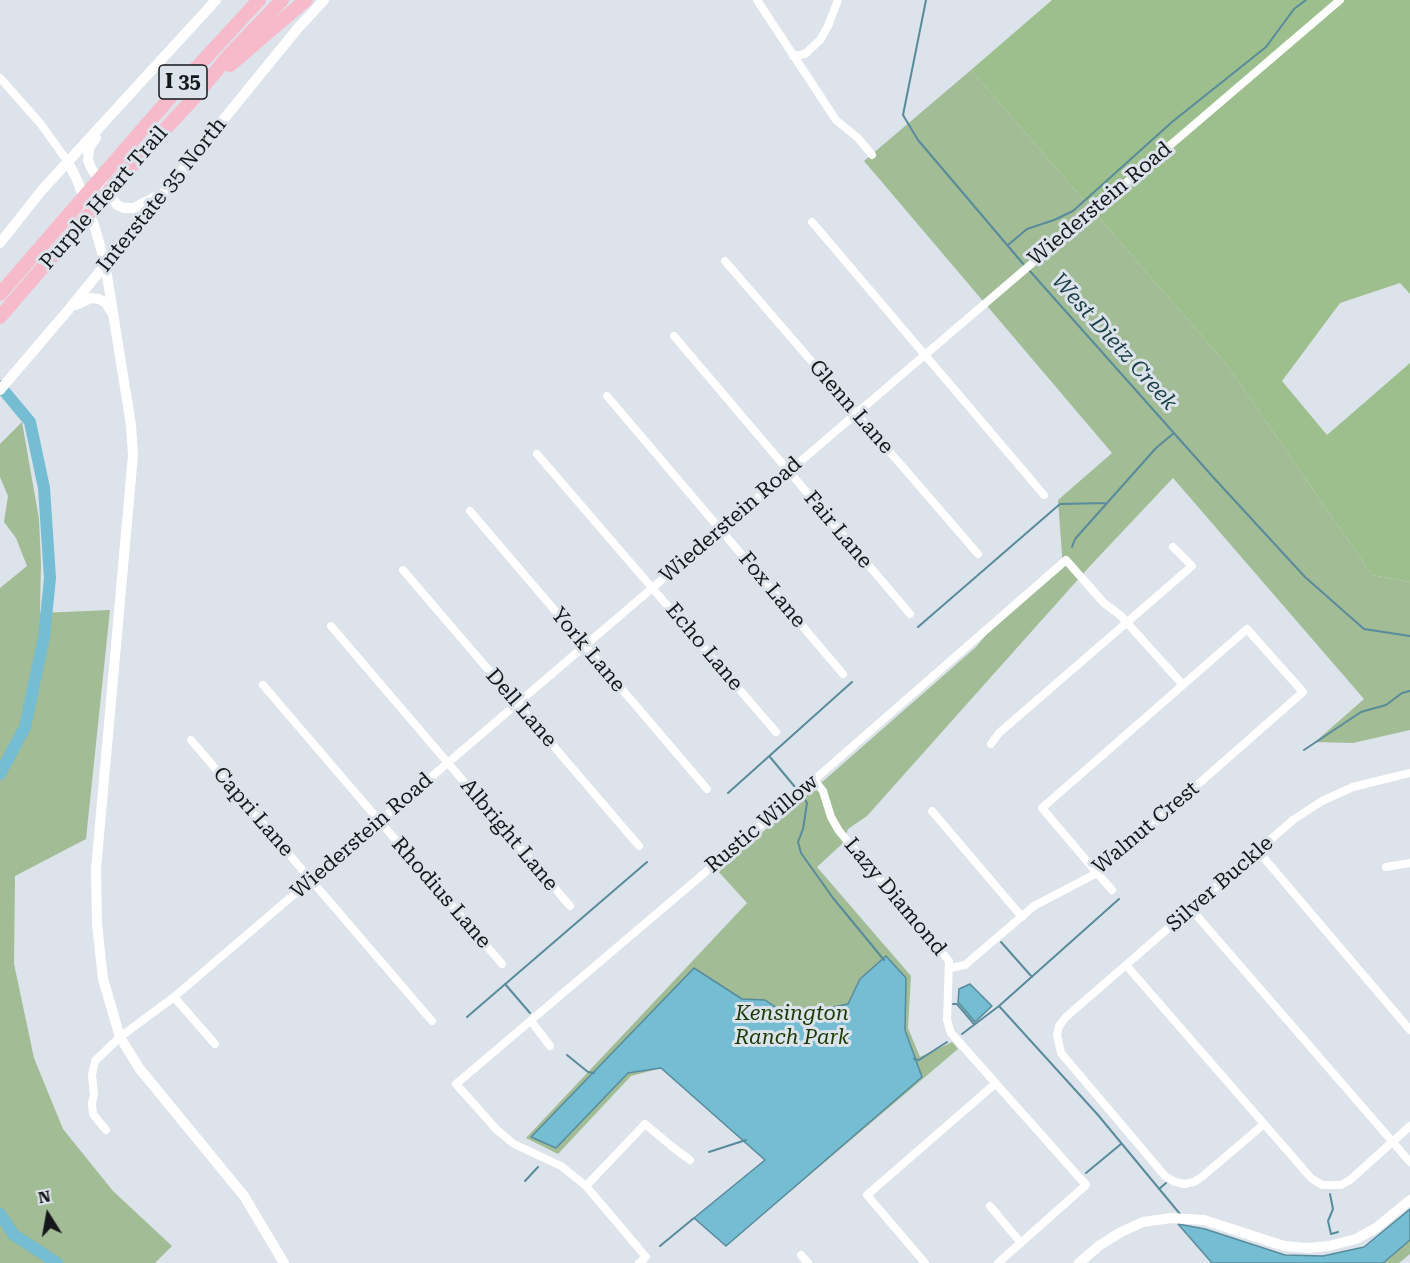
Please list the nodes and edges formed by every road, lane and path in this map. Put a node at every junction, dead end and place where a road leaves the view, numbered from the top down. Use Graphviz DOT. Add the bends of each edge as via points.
graph roads {
  1 [pos="216,0"];
  2 [pos="259,0"];
  3 [pos="282,0"];
  4 [pos="306,0"];
  5 [pos="324,0"];
  6 [pos="757,0"];
  7 [pos="838,0"];
  8 [pos="1340,0"];
  9 [pos="793,56"];
  10 [pos="0,78"];
  11 [pos="193,99"];
  12 [pos="113,112"];
  13 [pos="872,155"];
  14 [pos="68,162"];
  15 [pos="164,192"];
  16 [pos="812,222"];
  17 [pos="0,243"];
  18 [pos="725,261"];
  19 [pos="105,264"];
  20 [pos="0,294"];
  21 [pos="70,308"];
  22 [pos="0,317"];
  23 [pos="114,317"];
  24 [pos="674,336"];
  25 [pos="924,354"];
  26 [pos="0,390"];
  27 [pos="607,396"];
  28 [pos="856,413"];
  29 [pos="537,454"];
  30 [pos="788,471"];
  31 [pos="1044,495"];
  32 [pos="470,512"];
  33 [pos="720,529"];
  34 [pos="1173,547"];
  35 [pos="978,554"];
  36 [pos="403,570"];
  37 [pos="653,587"];
  38 [pos="910,614"];
  39 [pos="1127,623"];
  40 [pos="331,626"];
  41 [pos="584,645"];
  42 [pos="843,674"];
  43 [pos="263,685"];
  44 [pos="1183,685"];
  45 [pos="517,703"];
  46 [pos="776,732"];
  47 [pos="191,740"];
  48 [pos="991,744"];
  49 [pos="447,763"];
  50 [pos="1410,773"];
  51 [pos="814,780"];
  52 [pos="707,789"];
  53 [pos="932,811"];
  54 [pos="379,821"];
  55 [pos="639,846"];
  56 [pos="1257,851"];
  57 [pos="1410,863"];
  58 [pos="1386,867"];
  59 [pos="1097,873"];
  60 [pos="311,879"];
  61 [pos="1112,890"];
  62 [pos="570,906"];
  63 [pos="1191,909"];
  64 [pos="1022,916"];
  65 [pos="502,964"];
  66 [pos="1126,965"];
  67 [pos="950,968"];
  68 [pos="174,997"];
  69 [pos="432,1021"];
  70 [pos="531,1021"];
  71 [pos="1410,1030"];
  72 [pos="120,1037"];
  73 [pos="215,1044"];
  74 [pos="550,1046"];
  75 [pos="996,1083"];
  76 [pos="1264,1124"];
  77 [pos="1410,1126"];
  78 [pos="106,1130"];
  79 [pos="1393,1142"];
  80 [pos="690,1160"];
  81 [pos="1410,1161"];
  82 [pos="586,1186"];
  83 [pos="1410,1200"];
  84 [pos="990,1206"];
  85 [pos="1021,1243"];
  86 [pos="801,1255"];
  87 [pos="284,1263"];
  88 [pos="639,1263"];
  89 [pos="808,1263"];
  90 [pos="925,1263"];
  91 [pos="998,1263"];
  92 [pos="1079,1263"];
  1 -- 12 [label="main road"];
  2 -- 20 [label="highway, Purple Heart Trail / I 35"];
  3 -- 11 [label="highway, Purple Heart Trail / I 35"];
  4 -- 11 [label="highway"];
  5 -- 15 [label="main road, Interstate 35 North"];
  6 -- 9 [label="street"];
  7 -- 9 [label="street" via="820,40 805,54"];
  8 -- 25 [label="street, Wiederstein Road"];
  9 -- 13 [label="street" via="837,120"];
  10 -- 14 [label="street"];
  11 -- 22 [label="highway, Purple Heart Trail / I 35"];
  12 -- 14 [label="main road"];
  12 -- 15 [label="main road" via="89,148 91,168 117,205 124,208 142,205"];
  14 -- 17 [label="main road"];
  14 -- 19 [label="main road"];
  15 -- 19 [label="main road, Interstate 35 North"];
  16 -- 25 [label="street"];
  18 -- 28 [label="street, Glenn Lane"];
  19 -- 21 [label="main road, Interstate 35 North"];
  19 -- 23 [label="main road"];
  21 -- 23 [label="main road" via="82,300 99,299"];
  21 -- 26 [label="main road, Interstate 35 North"];
  23 -- 72 [label="main road" via="133,455 96,902 103,979"];
  24 -- 30 [label="street, Fair Lane"];
  25 -- 28 [label="street, Wiederstein Road"];
  25 -- 31 [label="street"];
  27 -- 33 [label="street, Fox Lane"];
  28 -- 30 [label="street, Wiederstein Road"];
  28 -- 35 [label="street, Glenn Lane"];
  29 -- 37 [label="street, Echo Lane"];
  30 -- 33 [label="street, Wiederstein Road"];
  30 -- 38 [label="street, Fair Lane"];
  32 -- 41 [label="street, York Lane"];
  33 -- 37 [label="street, Wiederstein Road"];
  33 -- 42 [label="street, Fox Lane"];
  34 -- 39 [label="street" via="1192,566"];
  36 -- 45 [label="street, Dell Lane"];
  37 -- 41 [label="street, Wiederstein Road"];
  37 -- 46 [label="street, Echo Lane"];
  39 -- 44 [label="street"];
  39 -- 48 [label="street"];
  39 -- 51 [label="street, Rustic Willow" via="1065,560"];
  40 -- 49 [label="street, Albright Lane"];
  41 -- 45 [label="street, Wiederstein Road"];
  41 -- 52 [label="street, York Lane"];
  43 -- 54 [label="street, Rhodius Lane"];
  44 -- 59 [label="street" via="1042,808"];
  44 -- 59 [label="street, Walnut Crest" via="1247,629 1303,692"];
  45 -- 49 [label="street, Wiederstein Road"];
  45 -- 55 [label="street, Dell Lane"];
  47 -- 60 [label="street, Capri Lane"];
  49 -- 54 [label="street, Wiederstein Road"];
  49 -- 62 [label="street, Albright Lane"];
  50 -- 56 [label="street, Silver Buckle" via="1353,787 1322,801"];
  51 -- 67 [label="street, Lazy Diamond" via="839,831 949,961"];
  51 -- 70 [label="street, Rustic Willow"];
  53 -- 64 [label="street"];
  54 -- 60 [label="street, Wiederstein Road"];
  54 -- 65 [label="street, Rhodius Lane"];
  56 -- 63 [label="street, Silver Buckle"];
  56 -- 71 [label="street"];
  57 -- 58 [label="street"];
  59 -- 61 [label="street"];
  59 -- 64 [label="street, Walnut Crest"];
  60 -- 68 [label="street, Wiederstein Road"];
  60 -- 69 [label="street, Capri Lane"];
  63 -- 66 [label="street, Silver Buckle"];
  63 -- 79 [label="street"];
  64 -- 67 [label="street, Walnut Crest" via="965,965"];
  66 -- 76 [label="street"];
  66 -- 76 [label="street, Silver Buckle" via="1066,1017 1057,1035 1061,1053 1165,1176 1184,1184 1194,1182"];
  67 -- 75 [label="street, Lazy Diamond" via="947,1020 951,1033"];
  68 -- 72 [label="street, Wiederstein Road"];
  68 -- 73 [label="street"];
  70 -- 74 [label="street"];
  70 -- 82 [label="street, Rustic Willow" via="456,1084 487,1122 514,1144 561,1166"];
  72 -- 78 [label="street, Wiederstein Road" via="95,1061 92,1075 93,1114"];
  72 -- 87 [label="main road" via="138,1068 244,1196"];
  75 -- 85 [label="street, Lazy Diamond" via="1086,1185"];
  75 -- 90 [label="street" via="867,1196"];
  76 -- 79 [label="street" via="1311,1178 1331,1187 1350,1180"];
  77 -- 79 [label="street"];
  79 -- 81 [label="street"];
  80 -- 82 [label="street" via="645,1124"];
  82 -- 88 [label="street" via="646,1257"];
  83 -- 92 [label="main road" via="1356,1239 1318,1247 1284,1246 1204,1220 1171,1218 1143,1222 1121,1232"];
  84 -- 85 [label="street"];
  85 -- 91 [label="street"];
  86 -- 89 [label="street"];
}
